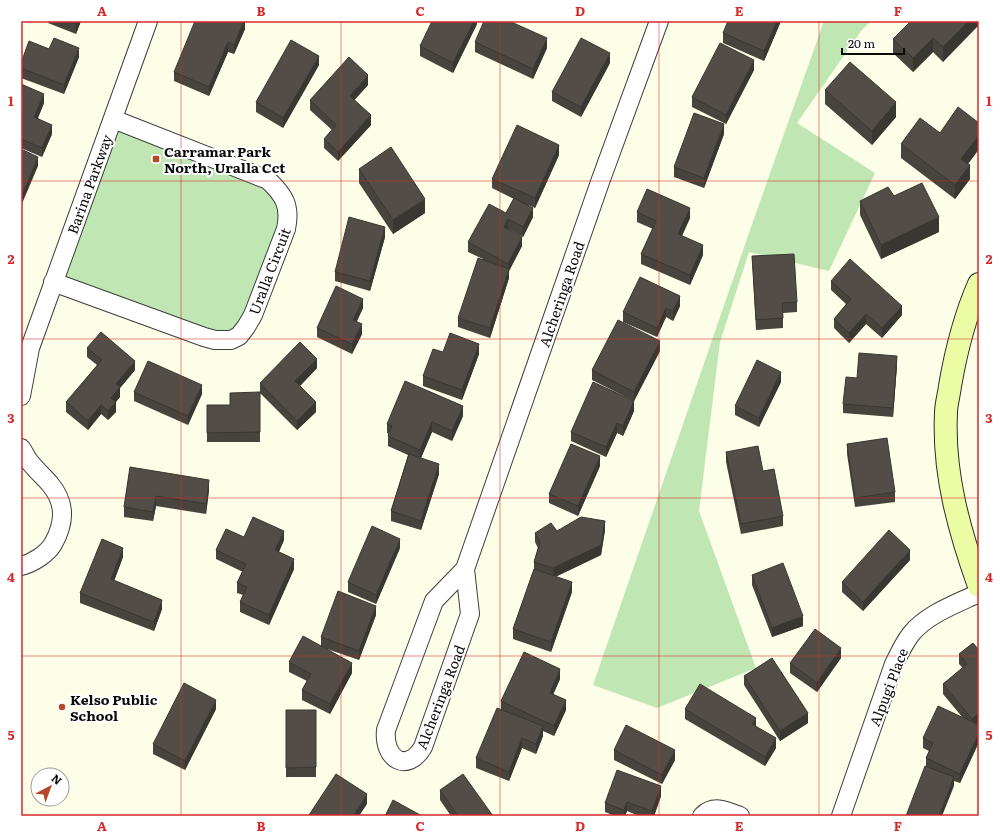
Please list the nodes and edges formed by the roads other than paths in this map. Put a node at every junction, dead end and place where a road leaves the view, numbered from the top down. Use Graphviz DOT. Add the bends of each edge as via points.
graph roads {
  1 [pos="148,21"];
  2 [pos="653,23"];
  3 [pos="113,119"];
  4 [pos="53,282"];
  5 [pos="979,284"];
  6 [pos="25,355"];
  7 [pos="21,396"];
  8 [pos="21,448"];
  9 [pos="21,566"];
  10 [pos="465,569"];
  11 [pos="979,586"];
  12 [pos="979,593"];
  13 [pos="702,816"];
  14 [pos="740,816"];
  15 [pos="841,816"];
  1 -- 3 [label="street, Barina Parkway"];
  2 -- 10 [label="street, Alcheringa Road"];
  3 -- 4 [label="street, Barina Parkway"];
  3 -- 4 [label="street, Uralla Circuit" via="268,180 288,208 286,229 253,315 239,336 231,340 204,337"];
  4 -- 6 [label="street, Barina Parkway"];
  5 -- 11 [label="street" via="969,308 954,364 946,412 947,454 954,505"];
  6 -- 7 [label="street, Barina Parkway"];
  8 -- 9 [label="street" via="51,485 62,508 59,534 51,546 41,556"];
  10 -- 10 [label="street, Alcheringa Road" via="470,614 429,732 419,754 406,761 397,759 387,748 385,740 388,723 434,600"];
  12 -- 15 [label="street, Alpugi Place" via="922,623 902,647"];
  13 -- 14 [label="street" via="713,809"];
}
